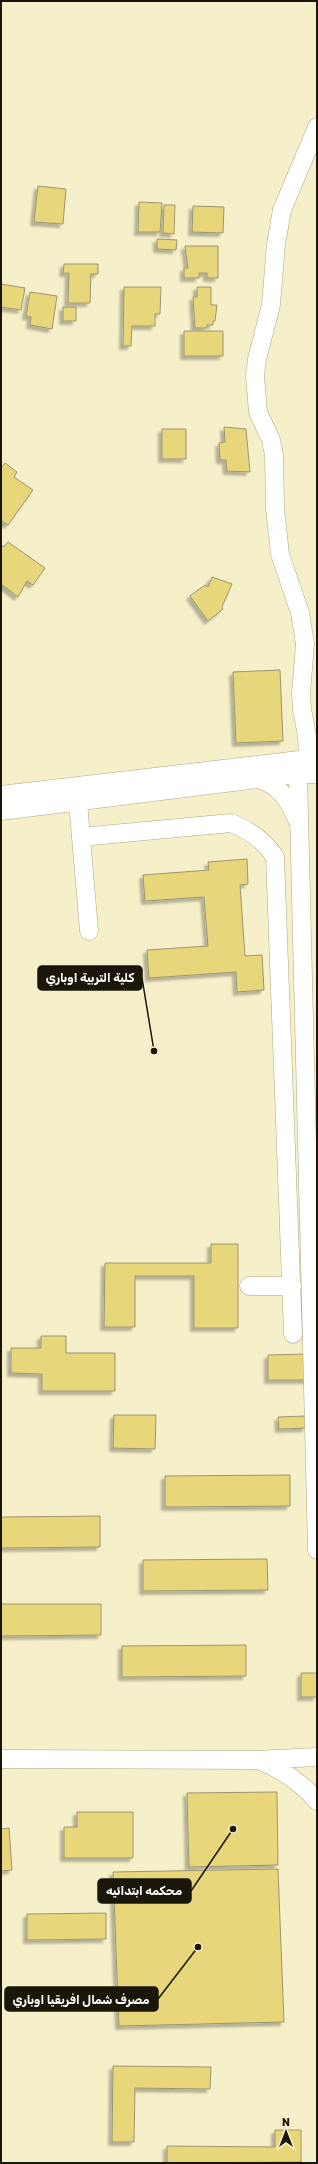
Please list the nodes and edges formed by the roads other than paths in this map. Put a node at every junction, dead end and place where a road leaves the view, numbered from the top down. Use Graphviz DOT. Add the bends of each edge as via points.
graph roads {
  1 [pos="317,126"];
  2 [pos="315,765"];
  3 [pos="298,774"];
  4 [pos="256,779"];
  5 [pos="1,795"];
  6 [pos="78,802"];
  7 [pos="1,811"];
  8 [pos="299,826"];
  9 [pos="81,836"];
  10 [pos="89,931"];
  11 [pos="249,1286"];
  12 [pos="292,1286"];
  13 [pos="293,1334"];
  14 [pos="317,1550"];
  15 [pos="317,1757"];
  16 [pos="1,1759"];
  17 [pos="256,1760"];
  18 [pos="317,1801"];
  1 -- 2 [label="street" via="282,210 276,244 271,305 257,358 255,376 258,412 268,433 274,455 275,509 280,554 303,629 305,661 302,709"];
  2 -- 3 [label="street"];
  2 -- 5 [label="street"];
  3 -- 4 [label="street"];
  3 -- 8 [label="street"];
  4 -- 6 [label="street"];
  4 -- 8 [label="street" via="278,788 292,807"];
  6 -- 7 [label="street"];
  6 -- 9 [label="street"];
  8 -- 14 [label="street"];
  9 -- 10 [label="street"];
  9 -- 12 [label="street" via="231,823 268,845 275,857"];
  11 -- 12 [label="street"];
  12 -- 13 [label="street"];
  15 -- 17 [label="street"];
  16 -- 17 [label="street"];
  17 -- 18 [label="street" via="287,1774"];
}
